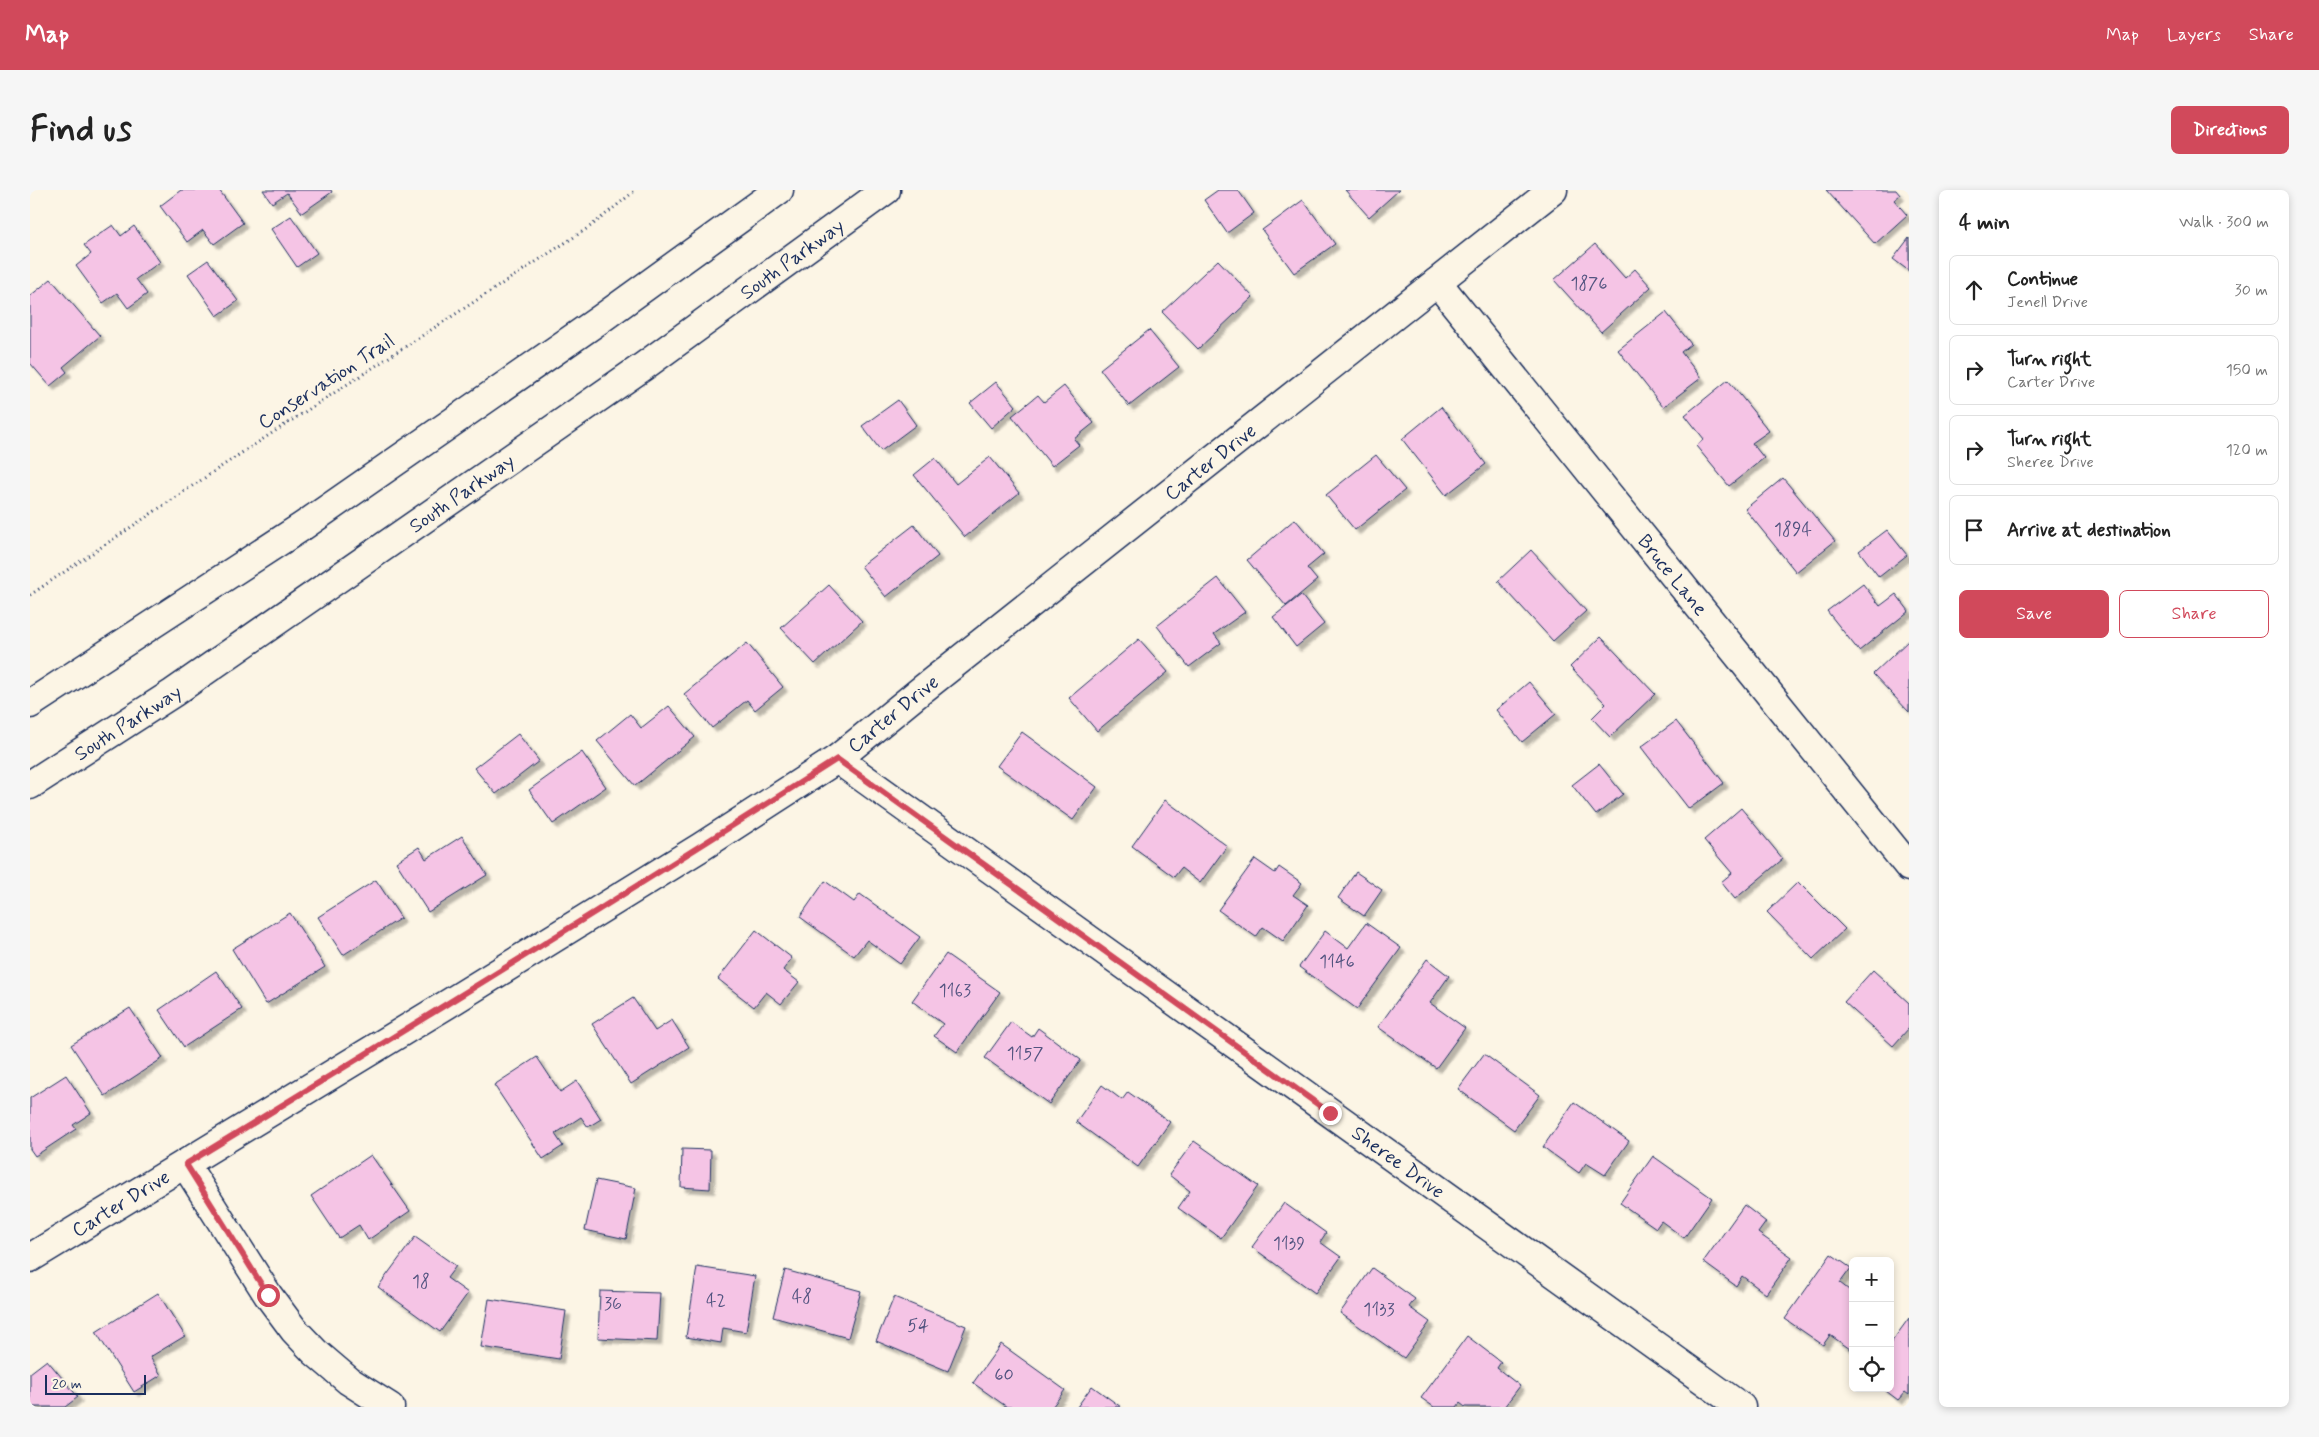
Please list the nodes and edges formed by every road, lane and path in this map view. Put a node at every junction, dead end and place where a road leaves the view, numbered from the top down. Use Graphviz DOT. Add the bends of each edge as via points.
graph roads {
  1 [pos="636,190"];
  2 [pos="779,190"];
  3 [pos="886,190"];
  4 [pos="1553,190"];
  5 [pos="1437,282"];
  6 [pos="30,595"];
  7 [pos="30,704"];
  8 [pos="837,759"];
  9 [pos="30,785"];
  10 [pos="1909,867"];
  11 [pos="186,1164"];
  12 [pos="30,1258"];
  13 [pos="390,1407"];
  14 [pos="1741,1407"];
  1 -- 6 [label="path, Conservation Trail" via="591,226"];
  2 -- 7 [label="street" via="303,526"];
  3 -- 9 [label="street, South Parkway" via="644,366 173,693"];
  4 -- 5 [label="street, Carter Drive"];
  5 -- 8 [label="street, Carter Drive"];
  5 -- 10 [label="street, Bruce Lane"];
  8 -- 11 [label="street, Carter Drive"];
  8 -- 14 [label="street, Sheree Drive"];
  11 -- 12 [label="street, Carter Drive"];
  11 -- 13 [label="street" via="268,1295 294,1330 349,1381"];
}
